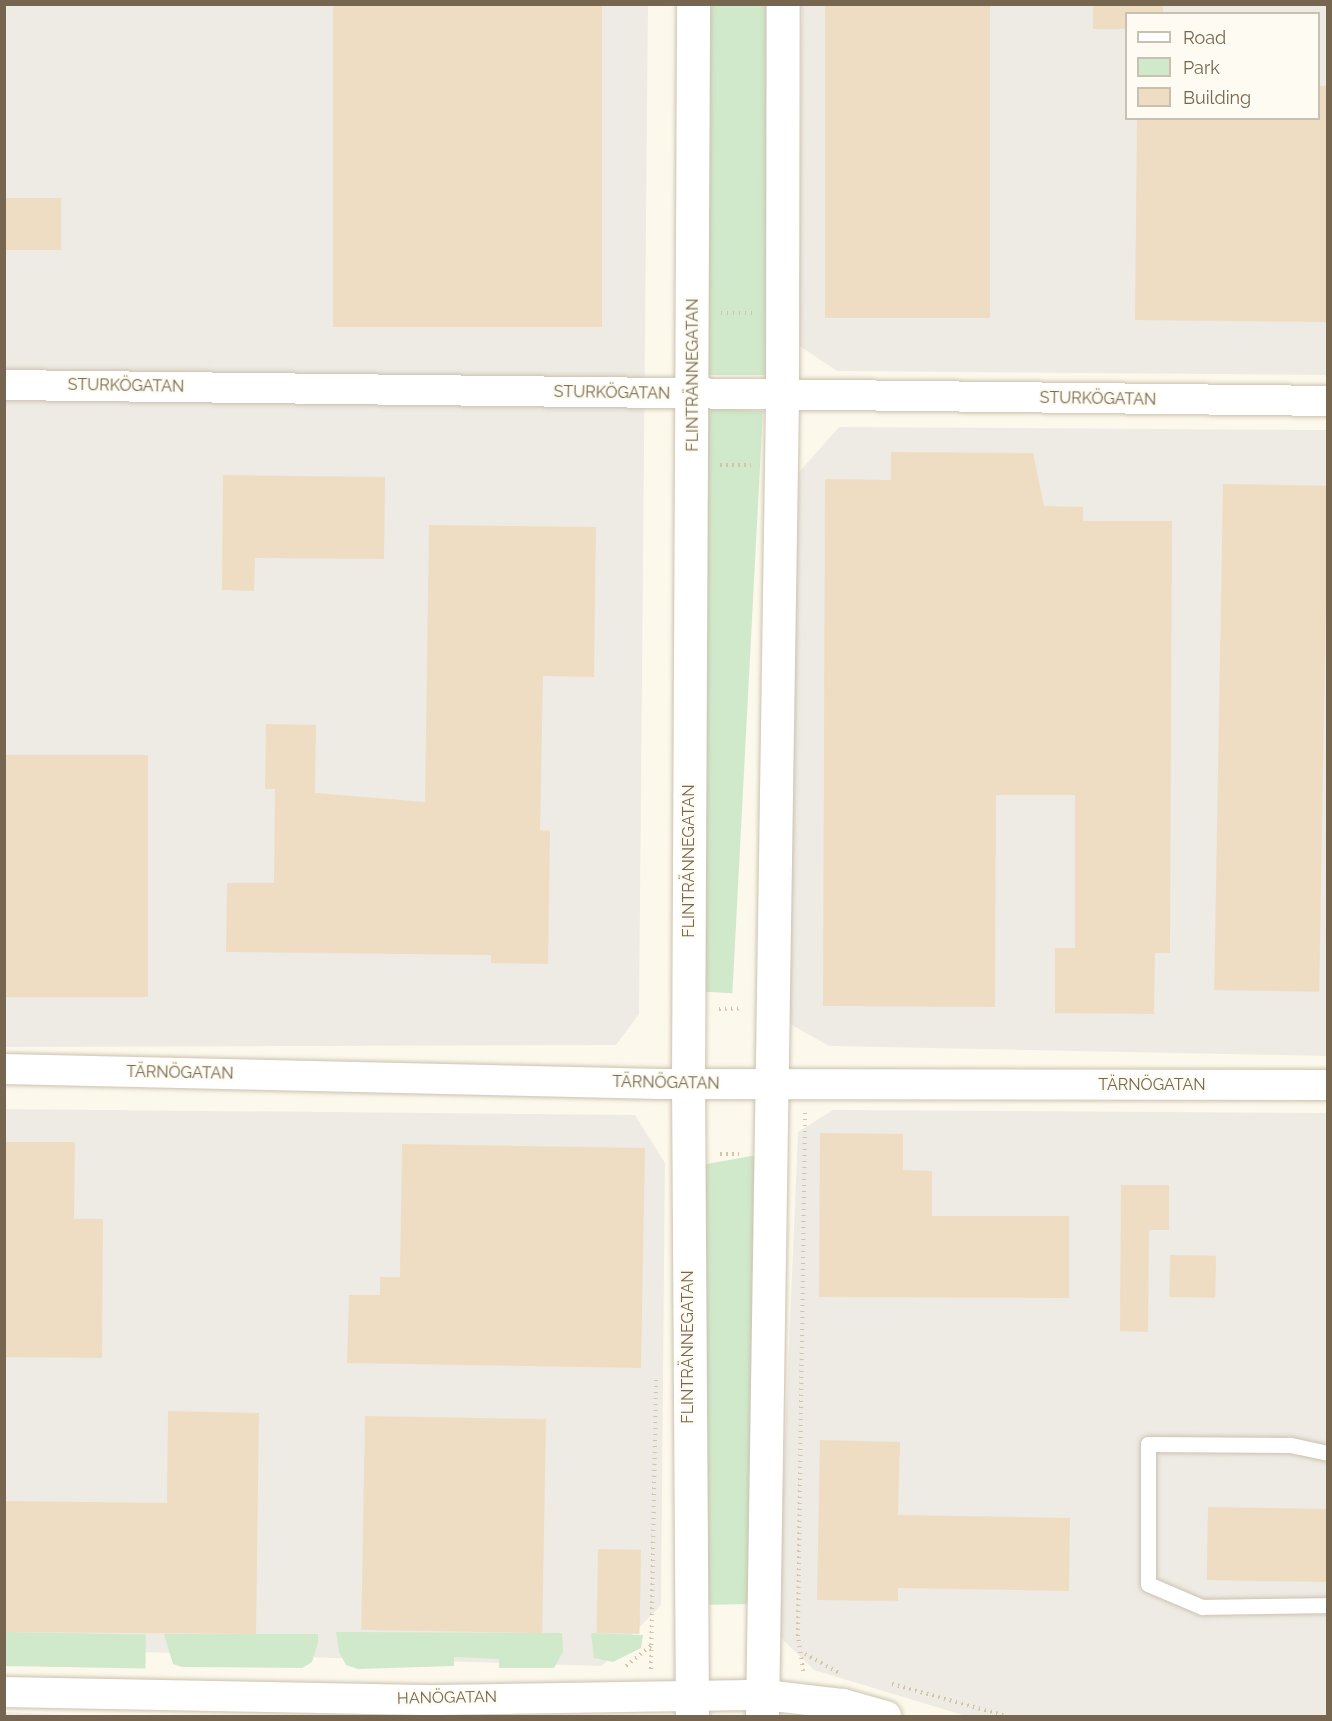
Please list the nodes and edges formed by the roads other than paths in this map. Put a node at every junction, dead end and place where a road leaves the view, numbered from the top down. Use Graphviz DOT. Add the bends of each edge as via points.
graph roads {
  1 [pos="693,4"];
  2 [pos="783,4"];
  3 [pos="4,385"];
  4 [pos="693,394"];
  5 [pos="782,395"];
  6 [pos="1328,401"];
  7 [pos="4,1069"];
  8 [pos="688,1084"];
  9 [pos="772,1084"];
  10 [pos="1328,1085"];
  11 [pos="1328,1453"];
  12 [pos="1328,1605"];
  13 [pos="4,1692"];
  14 [pos="690,1705"];
  15 [pos="763,1706"];
  16 [pos="886,1716"];
  1 -- 4 [label="street, FLINTRÄNNEGATAN"];
  2 -- 5 [label="street"];
  3 -- 4 [label="street, STURKÖGATAN"];
  4 -- 5 [label="street, STURKÖGATAN"];
  4 -- 8 [label="street, FLINTRÄNNEGATAN"];
  5 -- 6 [label="street, STURKÖGATAN"];
  5 -- 9 [label="street"];
  7 -- 8 [label="street, TÄRNÖGATAN"];
  8 -- 9 [label="street, TÄRNÖGATAN"];
  8 -- 14 [label="street, FLINTRÄNNEGATAN"];
  9 -- 10 [label="street, TÄRNÖGATAN"];
  9 -- 15 [label="street"];
  11 -- 12 [label="lane" via="1289,1445 1148,1444 1148,1584 1202,1606"];
  13 -- 14 [label="street, HANÖGATAN"];
  14 -- 15 [label="street, HANÖGATAN"];
  15 -- 16 [label="street, HANÖGATAN" via="801,1698"];
}
